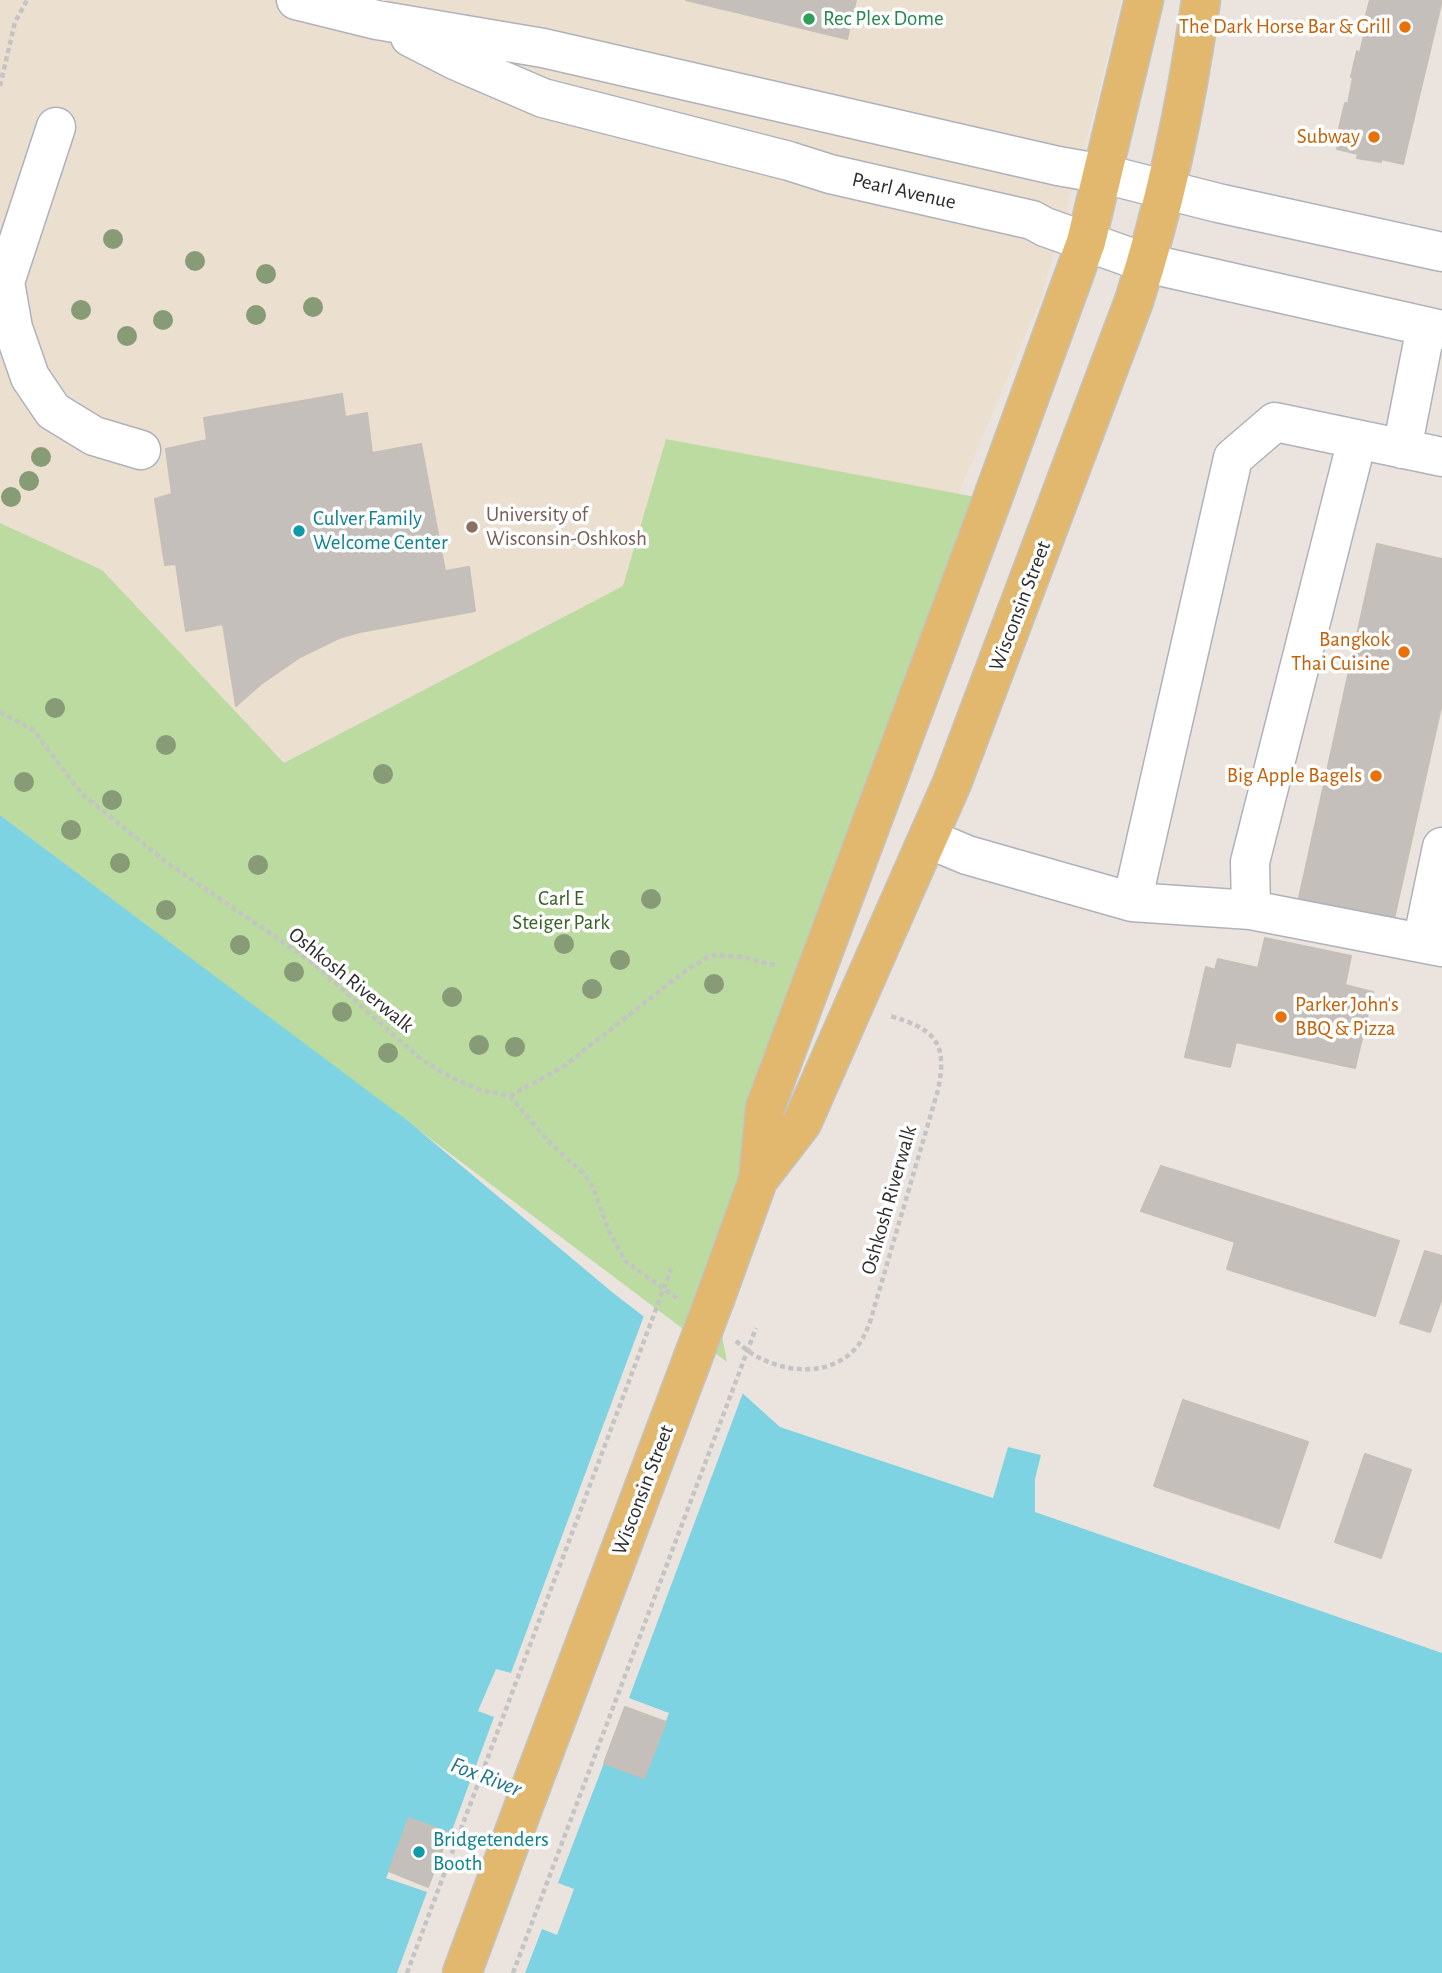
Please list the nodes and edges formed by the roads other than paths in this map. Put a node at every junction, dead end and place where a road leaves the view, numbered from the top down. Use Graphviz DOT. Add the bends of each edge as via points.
graph roads {
  1 [pos="296,0"];
  2 [pos="1144,0"];
  3 [pos="1201,0"];
  4 [pos="377,20"];
  5 [pos="56,127"];
  6 [pos="1104,174"];
  7 [pos="1165,190"];
  8 [pos="1086,242"];
  9 [pos="1442,252"];
  10 [pos="1146,263"];
  11 [pos="2,282"];
  12 [pos="1434,328"];
  13 [pos="1357,440"];
  14 [pos="1402,449"];
  15 [pos="141,450"];
  16 [pos="1442,457"];
  17 [pos="929,839"];
  18 [pos="1442,847"];
  19 [pos="1132,902"];
  20 [pos="1251,910"];
  21 [pos="1432,945"];
  22 [pos="758,1180"];
  23 [pos="462,1973"];
  1 -- 4 [label="street, Pearl Avenue"];
  2 -- 6 [label="main road, Wisconsin Street"];
  3 -- 7 [label="main road, Wisconsin Street"];
  4 -- 6 [label="street, Pearl Avenue" via="543,48"];
  4 -- 8 [label="street, Pearl Avenue" via="543,98 830,174 1032,220"];
  5 -- 11 [label="street"];
  6 -- 7 [label="street, Pearl Avenue"];
  6 -- 8 [label="main road, Wisconsin Street"];
  7 -- 9 [label="street, Pearl Avenue"];
  7 -- 10 [label="main road, Wisconsin Street"];
  8 -- 10 [label="street, Pearl Avenue"];
  8 -- 22 [label="main road, Wisconsin Street" via="765,1108"];
  10 -- 12 [label="street, Pearl Avenue"];
  10 -- 17 [label="main road, Wisconsin Street" via="1003,653"];
  11 -- 15 [label="street" via="30,377 53,411 94,436"];
  12 -- 14 [label="street"];
  13 -- 14 [label="street"];
  13 -- 19 [label="street" via="1275,422 1233,458"];
  13 -- 20 [label="street" via="1250,862"];
  14 -- 16 [label="street"];
  17 -- 19 [label="street" via="967,855"];
  17 -- 22 [label="main road, Wisconsin Street" via="802,1123"];
  18 -- 21 [label="street"];
  19 -- 20 [label="street"];
  20 -- 21 [label="street"];
  22 -- 23 [label="main road, Wisconsin Street, bridge"];
}
